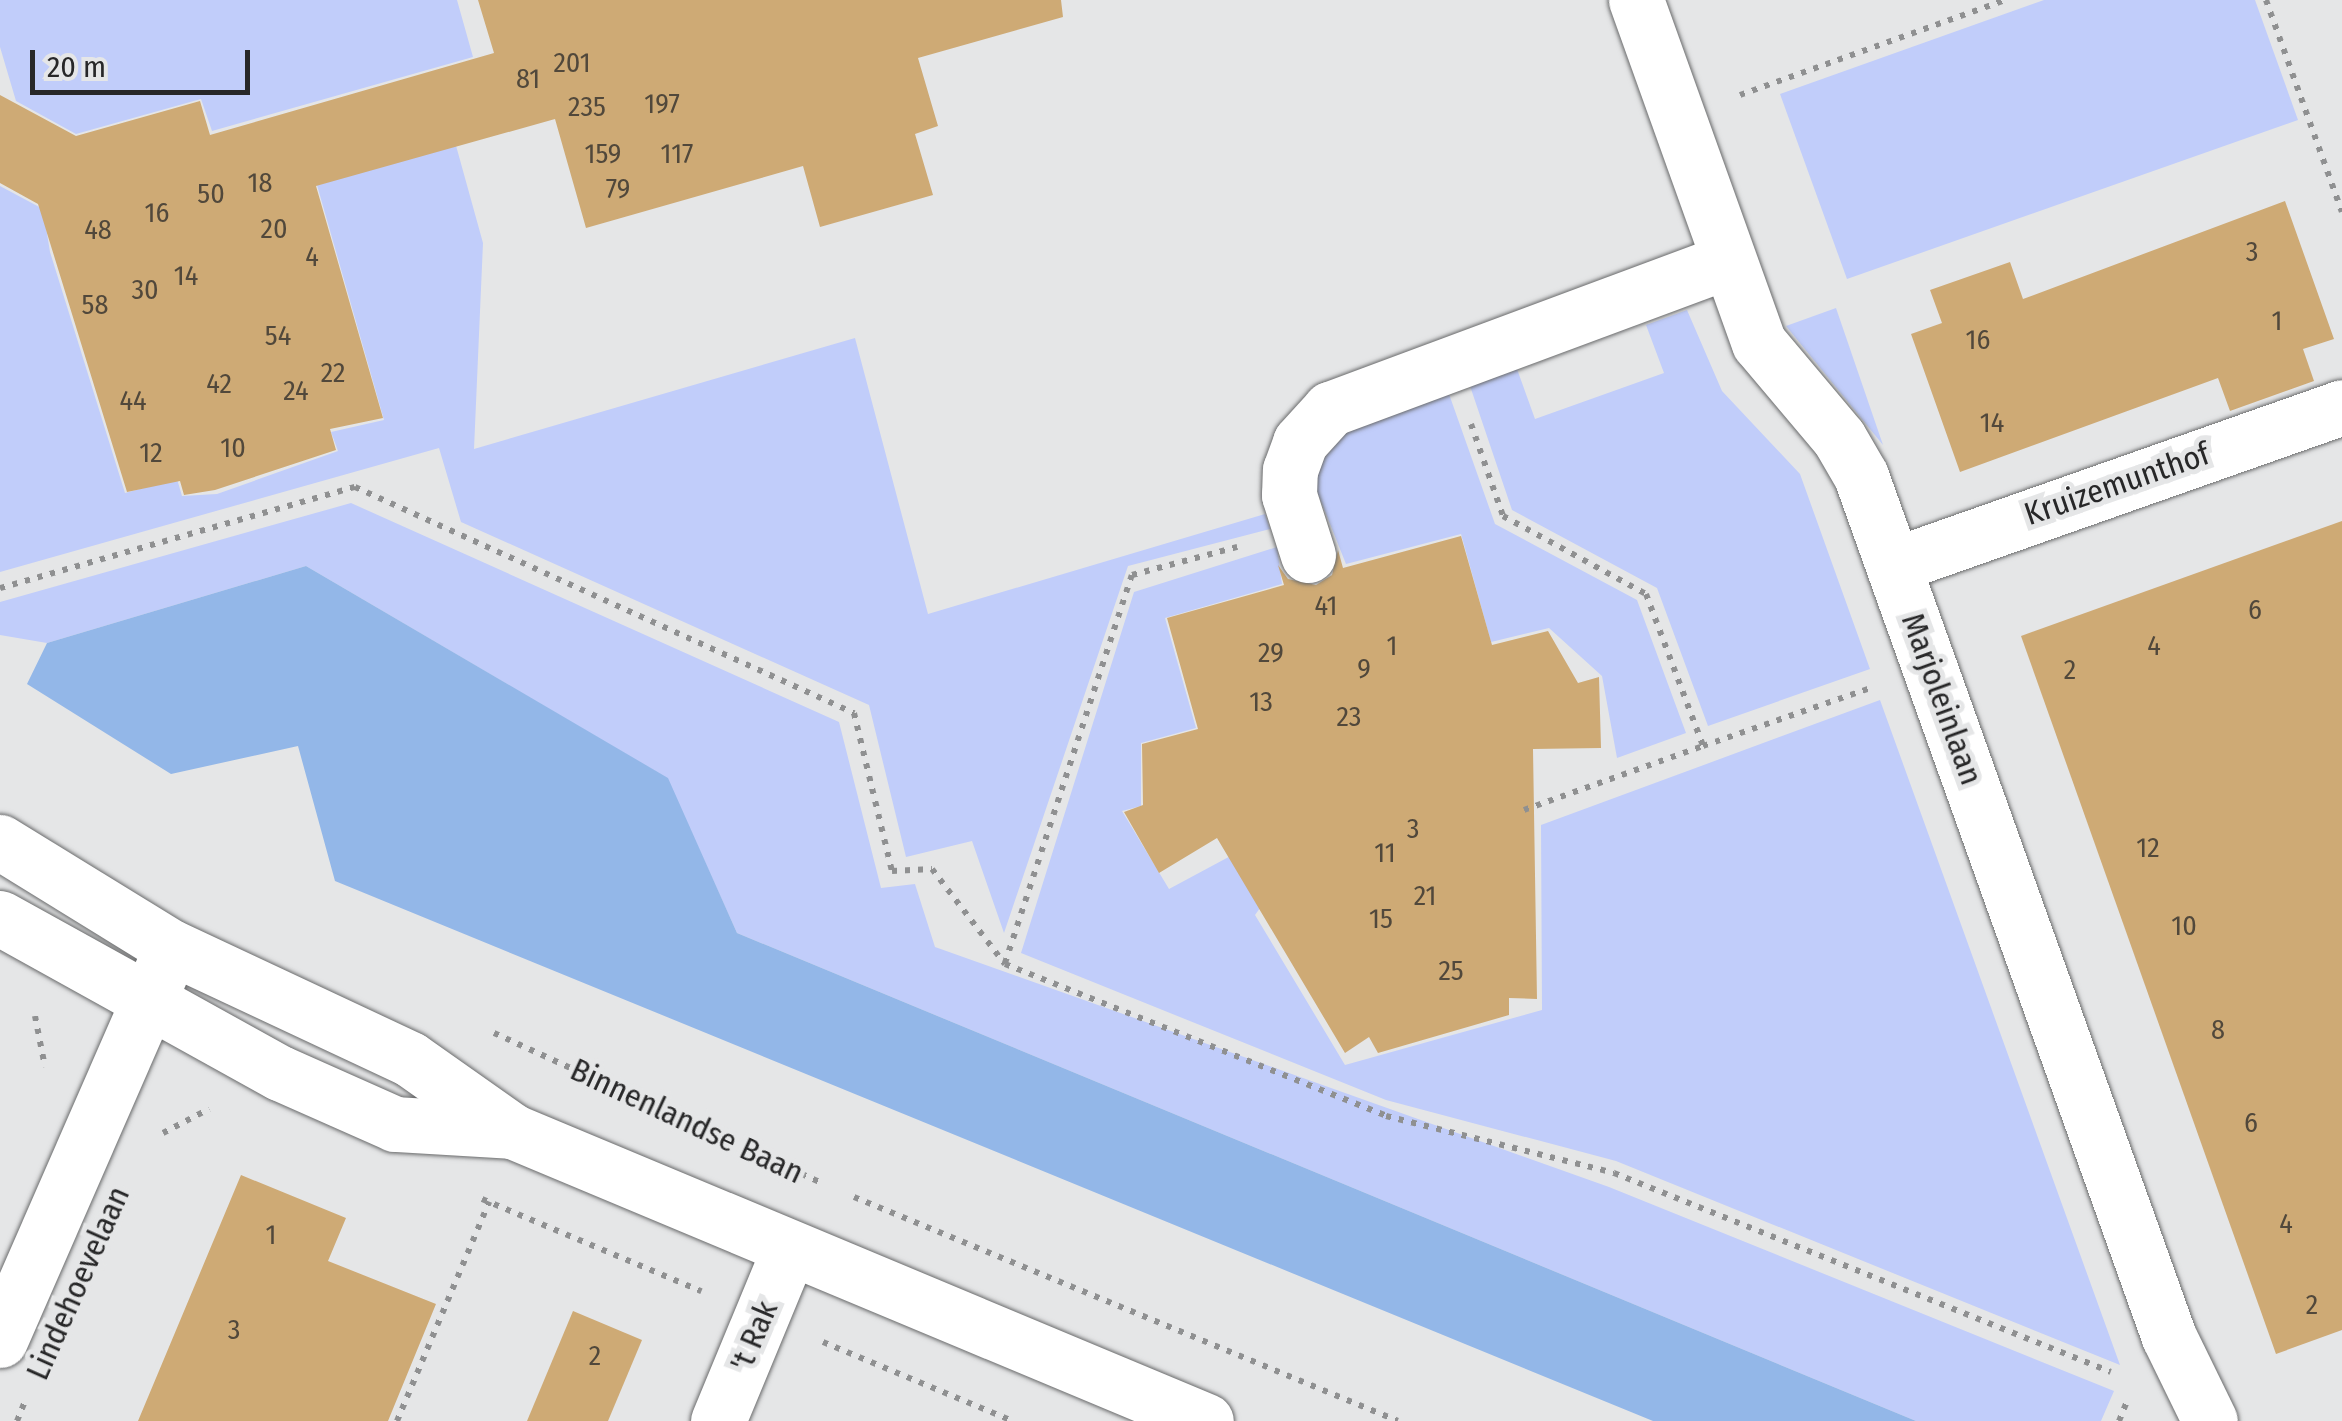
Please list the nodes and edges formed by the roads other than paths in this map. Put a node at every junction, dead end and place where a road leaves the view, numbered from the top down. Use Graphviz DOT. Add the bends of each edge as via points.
graph roads {
  1 [pos="1636,0"];
  2 [pos="1727,261"];
  3 [pos="2342,407"];
  4 [pos="1303,542"];
  5 [pos="1894,564"];
  6 [pos="0,842"];
  7 [pos="0,918"];
  8 [pos="171,947"];
  9 [pos="149,1002"];
  10 [pos="512,1131"];
  11 [pos="789,1250"];
  12 [pos="0,1340"];
  13 [pos="2205,1414"];
  14 [pos="718,1421"];
  15 [pos="1206,1421"];
  1 -- 2 [label="street, Marjoleinlaan"];
  2 -- 4 [label="street" via="1341,402 1308,430 1289,482"];
  2 -- 5 [label="street, Marjoleinlaan" via="1765,354 1850,454"];
  3 -- 5 [label="street, Kruizemunthof"];
  5 -- 13 [label="street, Marjoleinlaan" via="2168,1337"];
  6 -- 8 [label="street"];
  7 -- 9 [label="street"];
  8 -- 9 [label="street, Lindehoevelaan"];
  8 -- 10 [label="street" via="410,1060"];
  9 -- 10 [label="street" via="280,1073 396,1124"];
  9 -- 12 [label="street, Lindehoevelaan"];
  10 -- 11 [label="street"];
  11 -- 14 [label="street, 't Rak"];
  11 -- 15 [label="street"];
}
